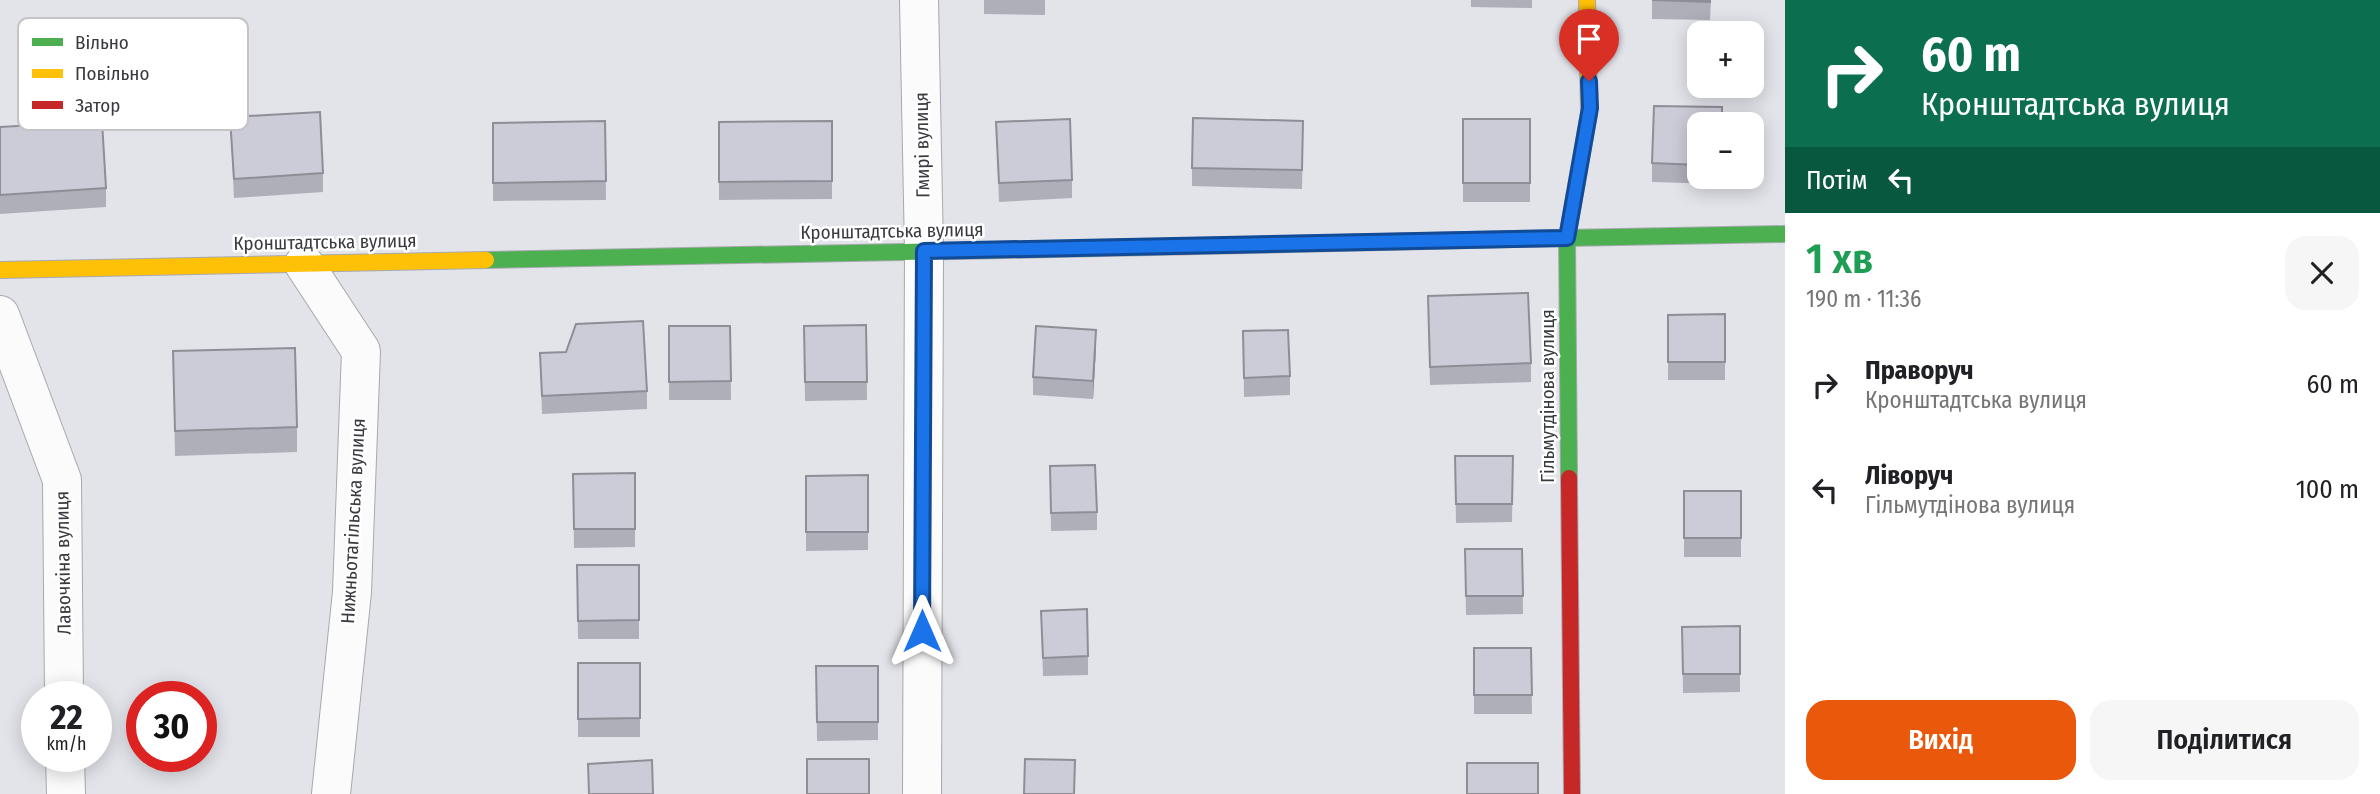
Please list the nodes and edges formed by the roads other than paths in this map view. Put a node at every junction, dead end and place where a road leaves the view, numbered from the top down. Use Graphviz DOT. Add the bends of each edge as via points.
graph roads {
  1 [pos="919,0"];
  2 [pos="1587,0"];
  3 [pos="1785,234"];
  4 [pos="1567,238"];
  5 [pos="924,251"];
  6 [pos="304,264"];
  7 [pos="0,270"];
  8 [pos="0,315"];
  9 [pos="64,681"];
  10 [pos="65,772"];
  11 [pos="65,794"];
  12 [pos="331,794"];
  13 [pos="922,794"];
  14 [pos="1572,794"];
  1 -- 5 [label="street, Гмирі вулиця"];
  2 -- 4 [label="street, Гільмутдінова вулиця" via="1590,108"];
  3 -- 4 [label="street, Кронштадтська вулиця"];
  4 -- 5 [label="street, Кронштадтська вулиця"];
  4 -- 14 [label="street, Гільмутдінова вулиця"];
  5 -- 6 [label="street, Кронштадтська вулиця"];
  5 -- 13 [label="street, Гмирі вулиця"];
  6 -- 7 [label="street, Кронштадтська вулиця"];
  6 -- 12 [label="street, Нижньотагільська вулиця" via="361,351 352,592"];
  8 -- 9 [label="street, Лавочкіна вулиця" via="62,480"];
  10 -- 11 [label="street"];
}
